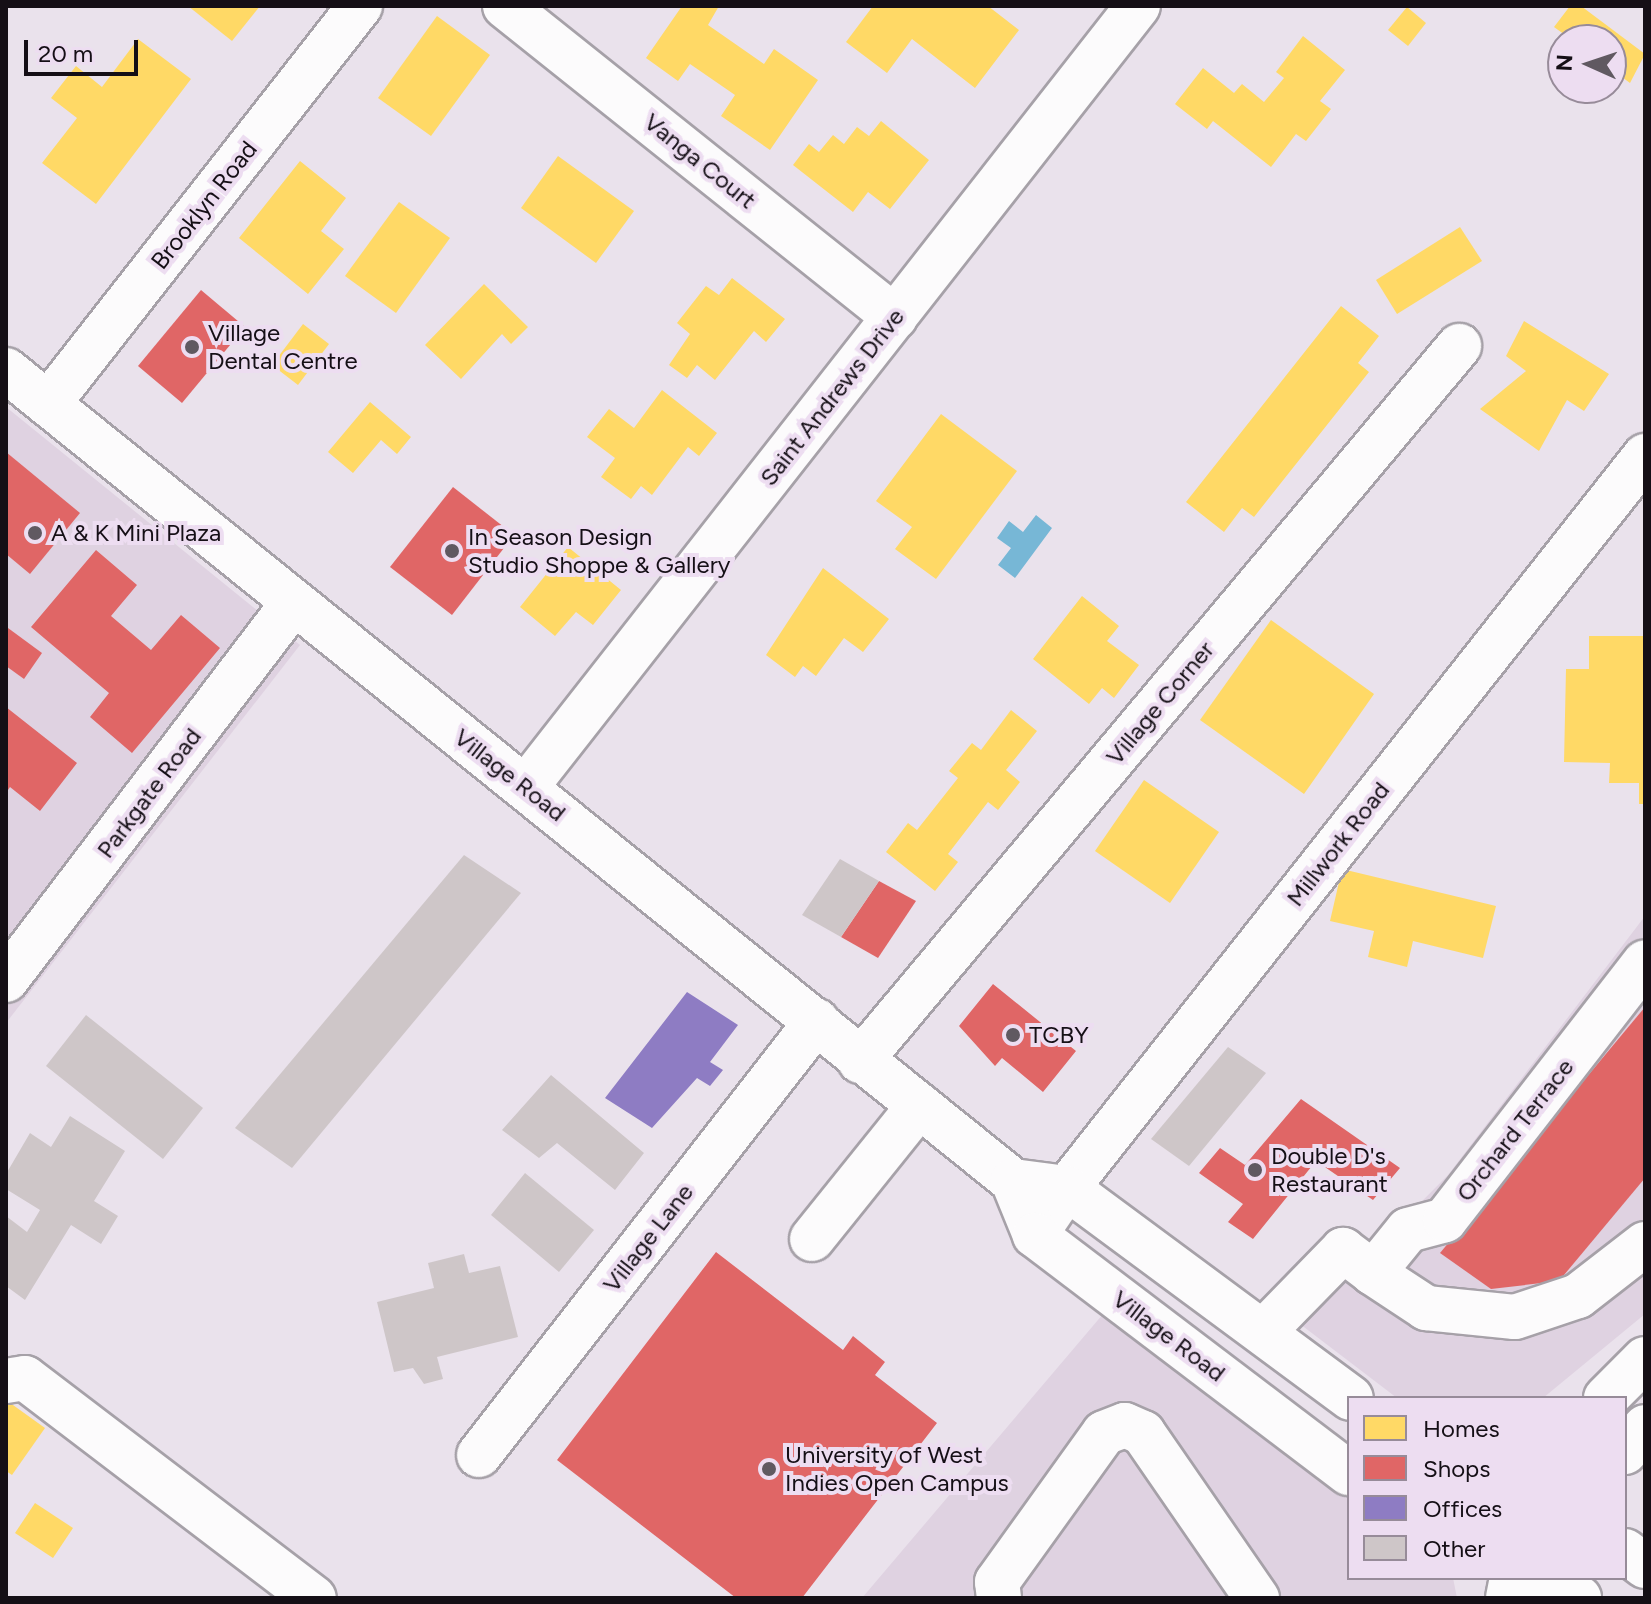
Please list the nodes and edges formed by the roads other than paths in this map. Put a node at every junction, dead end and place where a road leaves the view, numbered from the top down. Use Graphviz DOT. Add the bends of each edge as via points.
graph roads {
  1 [pos="360,6"];
  2 [pos="505,6"];
  3 [pos="1138,6"];
  4 [pos="895,317"];
  5 [pos="1459,346"];
  6 [pos="6,370"];
  7 [pos="48,404"];
  8 [pos="1645,456"];
  9 [pos="292,605"];
  10 [pos="526,787"];
  11 [pos="1645,962"];
  12 [pos="6,980"];
  13 [pos="817,1021"];
  14 [pos="860,1061"];
  15 [pos="919,1106"];
  16 [pos="1013,1181"];
  17 [pos="1067,1188"];
  18 [pos="1035,1235"];
  19 [pos="812,1239"];
  20 [pos="1645,1244"];
  21 [pos="1373,1273"];
  22 [pos="1265,1330"];
  23 [pos="1645,1359"];
  24 [pos="9,1379"];
  25 [pos="1348,1396"];
  26 [pos="1608,1396"];
  27 [pos="1645,1427"];
  28 [pos="1627,1450"];
  29 [pos="479,1455"];
  30 [pos="1347,1471"];
  31 [pos="1627,1552"];
  32 [pos="1645,1566"];
  33 [pos="314,1598"];
  34 [pos="999,1598"];
  35 [pos="1257,1598"];
  1 -- 7 [label="street, Brooklyn Road"];
  2 -- 4 [label="street, Vanga Court"];
  3 -- 4 [label="street, Saint Andrews Drive"];
  4 -- 10 [label="street, Saint Andrews Drive"];
  5 -- 14 [label="street, Village Corner"];
  6 -- 7 [label="street, Village Road"];
  7 -- 9 [label="street, Village Road"];
  8 -- 17 [label="street, Millwork Road"];
  9 -- 10 [label="street, Village Road"];
  9 -- 12 [label="street, Parkgate Road"];
  10 -- 13 [label="street, Village Road"];
  11 -- 21 [label="street, Orchard Terrace" via="1445,1220 1408,1230"];
  13 -- 14 [label="street, Village Road"];
  13 -- 29 [label="street, Village Lane"];
  14 -- 15 [label="street, Village Road"];
  15 -- 16 [label="street, Village Road"];
  15 -- 19 [label="street"];
  16 -- 17 [label="street"];
  16 -- 18 [label="street, Village Road"];
  17 -- 18 [label="street, Millwork Road"];
  17 -- 22 [label="street"];
  18 -- 30 [label="street, Village Road"];
  20 -- 21 [label="street" via="1578,1296 1515,1317 1426,1308"];
  21 -- 22 [label="street" via="1343,1250"];
  22 -- 25 [label="street"];
  23 -- 26 [label="street"];
  24 -- 33 [label="street" via="25,1378"];
  27 -- 28 [label="street"];
  31 -- 32 [label="street"];
  34 -- 35 [label="street" via="997,1582 1104,1433 1125,1425 1143,1433"];
}
